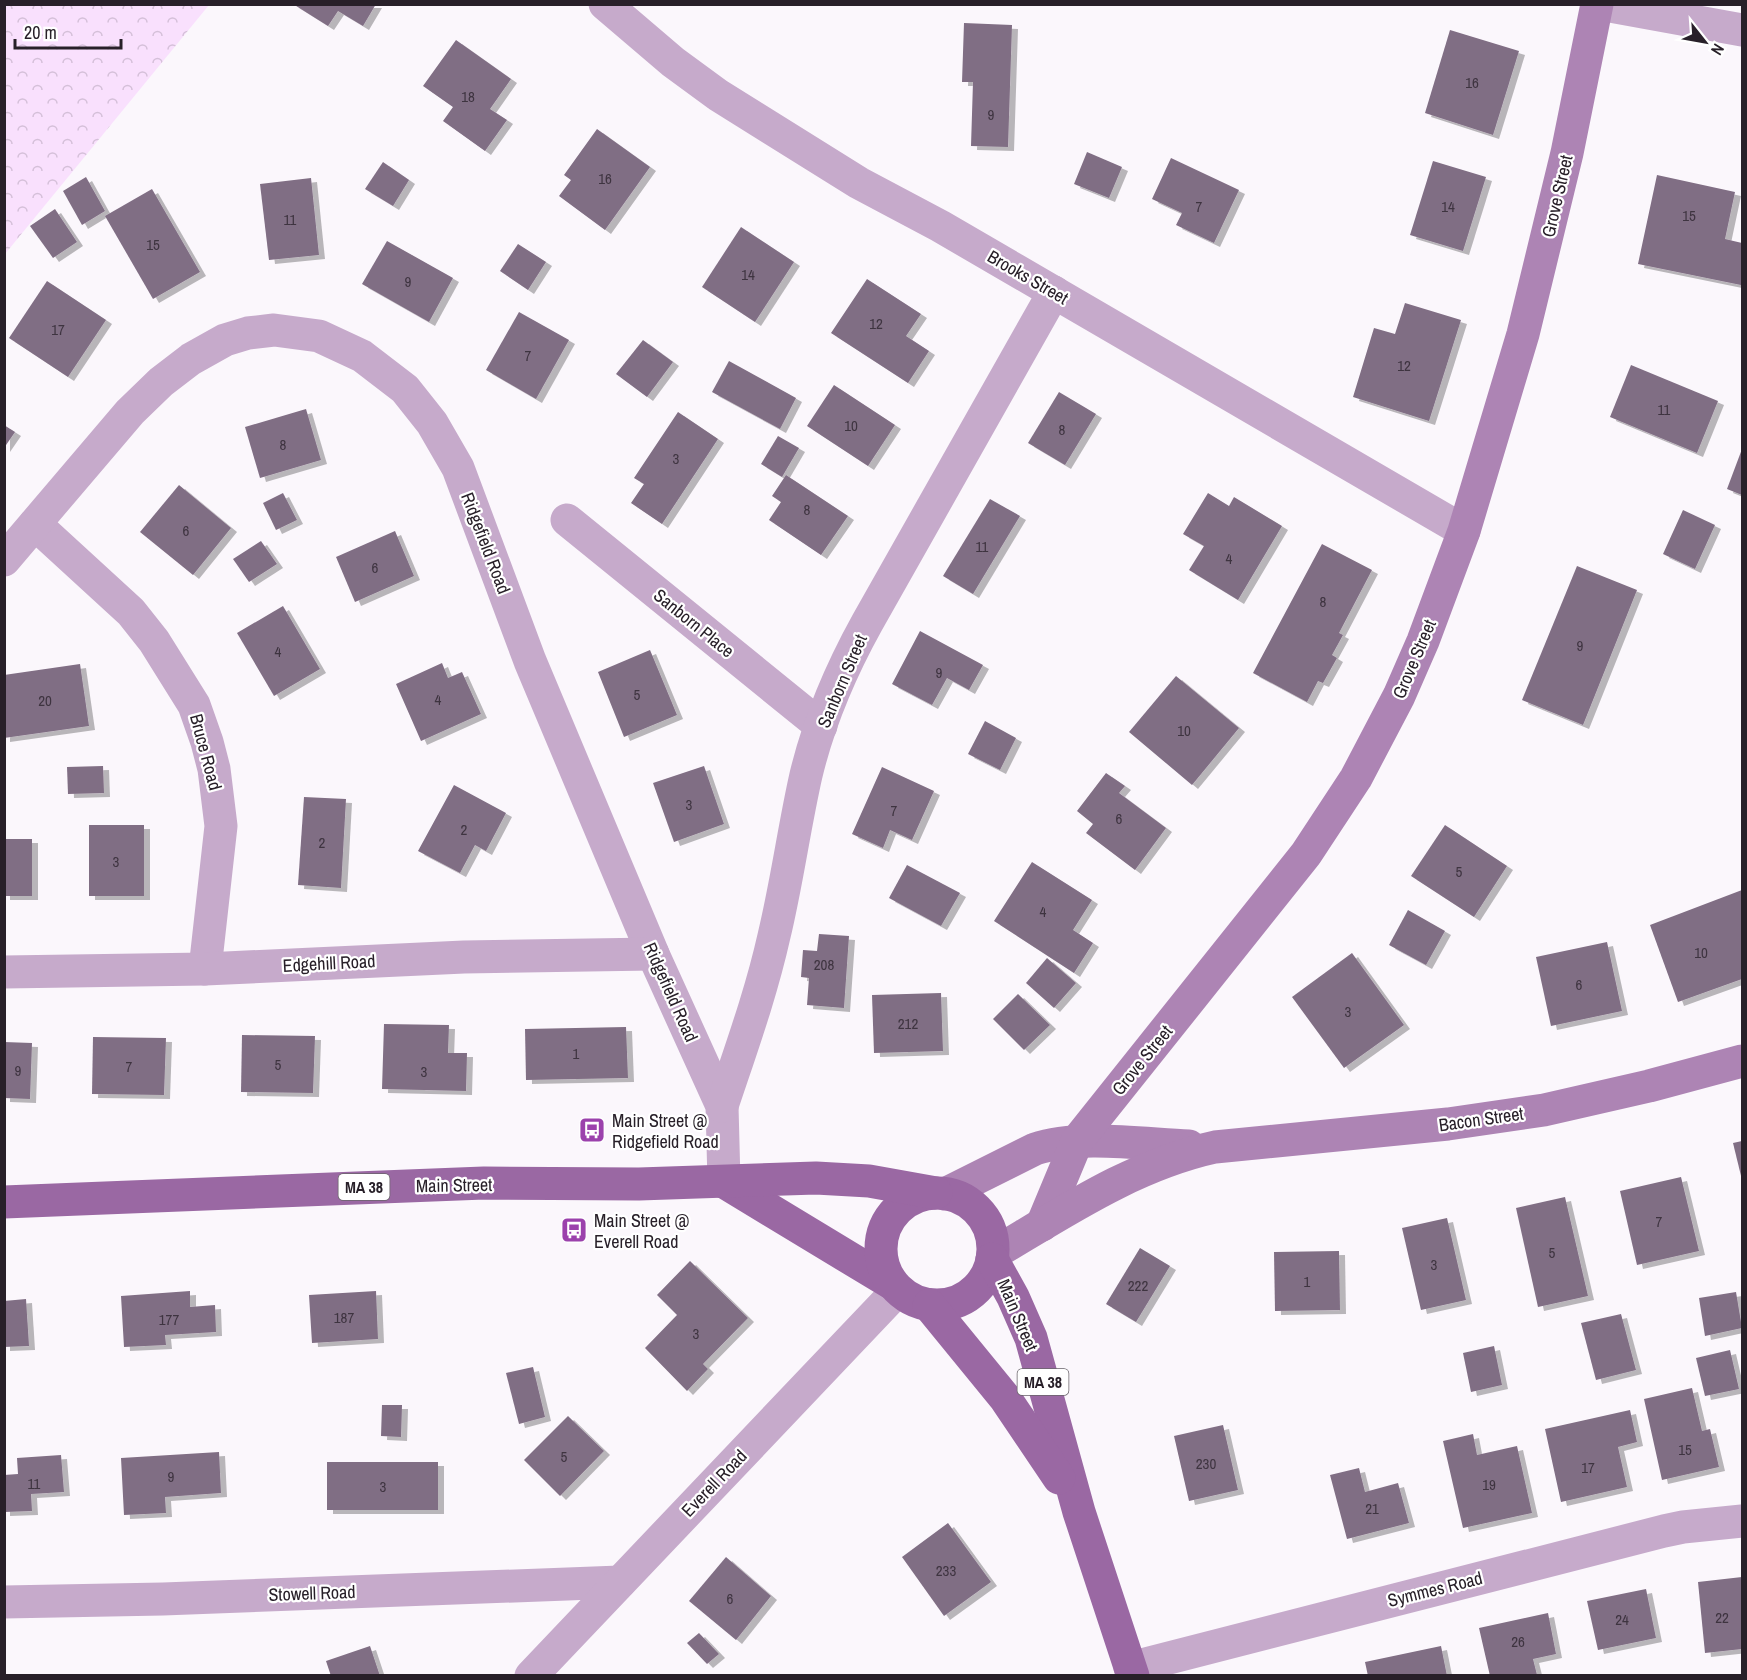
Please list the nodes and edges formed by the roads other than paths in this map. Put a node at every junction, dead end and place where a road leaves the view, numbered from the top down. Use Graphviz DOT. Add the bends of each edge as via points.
graph roads {
  1 [pos="605,4"];
  2 [pos="1598,4"];
  3 [pos="1743,30"];
  4 [pos="1054,292"];
  5 [pos="567,520"];
  6 [pos="35,524"];
  7 [pos="1464,531"];
  8 [pos="4,560"];
  9 [pos="821,726"];
  10 [pos="653,954"];
  11 [pos="205,969"];
  12 [pos="4,972"];
  13 [pos="1743,1061"];
  14 [pos="722,1106"];
  15 [pos="1077,1141"];
  16 [pos="1215,1147"];
  17 [pos="724,1182"];
  18 [pos="941,1194"];
  19 [pos="4,1202"];
  20 [pos="1042,1225"];
  21 [pos="992,1256"];
  22 [pos="895,1286"];
  23 [pos="929,1305"];
  24 [pos="1079,1512"];
  25 [pos="1743,1521"];
  26 [pos="620,1582"];
  27 [pos="4,1602"];
  28 [pos="1131,1672"];
  29 [pos="531,1676"];
  1 -- 4 [label="street, Brooks Street" via="673,62 742,110 859,183"];
  2 -- 3 [label="street"];
  2 -- 7 [label="street, Grove Street" via="1523,334"];
  4 -- 7 [label="street, Brooks Street"];
  4 -- 9 [label="street, Sanborn Street" via="853,649"];
  5 -- 9 [label="street, Sanborn Place"];
  6 -- 8 [label="street, Ridgefield Road"];
  6 -- 10 [label="street, Ridgefield Road" via="130,412 192,358 225,340 274,330 319,336 375,364 405,388 432,423 458,468 530,661"];
  6 -- 11 [label="street, Bruce Road" via="131,612 194,705 214,769 221,826"];
  7 -- 15 [label="street, Grove Street" via="1399,696 1356,778 1269,902"];
  9 -- 14 [label="street, Sanborn Street" via="805,782 765,972"];
  10 -- 11 [label="street, Edgehill Road" via="464,957"];
  10 -- 14 [label="street, Ridgefield Road"];
  11 -- 12 [label="street, Edgehill Road"];
  13 -- 16 [label="street, Bacon Street" via="1514,1115"];
  14 -- 17 [label="street, Ridgefield Road"];
  15 -- 16 [label="street, Bacon Street"];
  15 -- 18 [label="street, Bacon Street" via="1035,1149"];
  15 -- 20 [label="street, Grove Street"];
  16 -- 20 [label="street, Bacon Street" via="1188,1152 1126,1176"];
  17 -- 18 [label="main road, Main Street / MA 38" via="841,1179"];
  17 -- 19 [label="main road, Main Street / MA 38" via="460,1184"];
  17 -- 22 [label="main road, MA 38"];
  18 -- 21 [label="main road, MA 38" via="965,1201 977,1210 990,1233"];
  18 -- 22 [label="main road" via="911,1200 889,1220 881,1250 884,1270"];
  20 -- 21 [label="street, Bacon Street"];
  21 -- 23 [label="main road" via="986,1277 970,1294 952,1303"];
  21 -- 24 [label="main road, Main Street / MA 38" via="1031,1338"];
  22 -- 23 [label="main road, MA 38" via="914,1301"];
  22 -- 26 [label="street, Everell Road"];
  23 -- 24 [label="main road, Main Street / MA 38" via="1017,1414"];
  24 -- 28 [label="main road, Main Street / MA 38"];
  25 -- 28 [label="street, Symmes Road" via="1664,1531"];
  26 -- 27 [label="street, Stowell Road"];
  26 -- 29 [label="street, Everell Road"];
}
